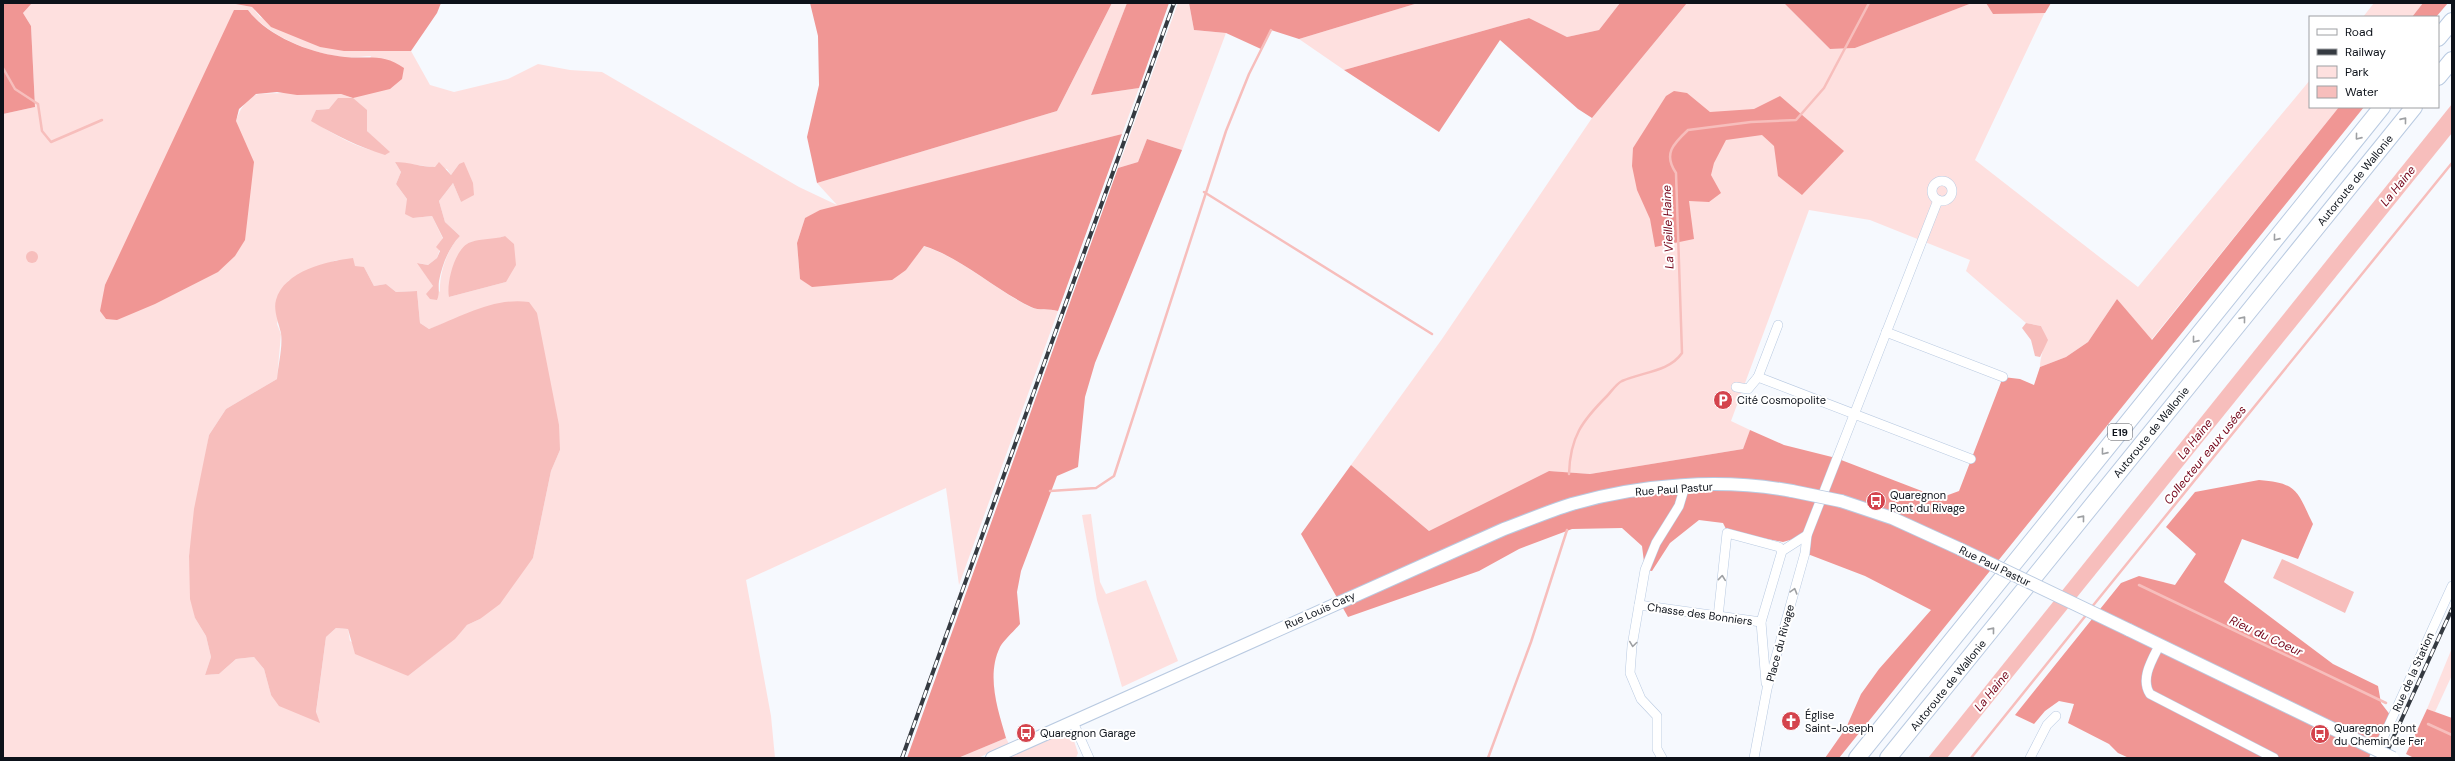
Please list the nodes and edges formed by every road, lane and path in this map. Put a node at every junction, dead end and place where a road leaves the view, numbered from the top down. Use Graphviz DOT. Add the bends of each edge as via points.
graph roads {
  1 [pos="2452,21"];
  2 [pos="2439,37"];
  3 [pos="2452,60"];
  4 [pos="2439,76"];
  5 [pos="2381,108"];
  6 [pos="2413,108"];
  7 [pos="1938,200"];
  8 [pos="1778,326"];
  9 [pos="1886,332"];
  10 [pos="1758,377"];
  11 [pos="2003,377"];
  12 [pos="1736,387"];
  13 [pos="1854,413"];
  14 [pos="1971,459"];
  15 [pos="1685,486"];
  16 [pos="1570,505"];
  17 [pos="1807,535"];
  18 [pos="1781,549"];
  19 [pos="2452,586"];
  20 [pos="1639,606"];
  21 [pos="1718,617"];
  22 [pos="1761,622"];
  23 [pos="2159,646"];
  24 [pos="1767,689"];
  25 [pos="2056,716"];
  26 [pos="1073,722"];
  27 [pos="992,758"];
  28 [pos="1089,758"];
  29 [pos="1662,758"];
  30 [pos="1754,758"];
  31 [pos="1857,758"];
  32 [pos="1888,758"];
  33 [pos="2030,758"];
  34 [pos="2274,758"];
  35 [pos="2374,758"];
  36 [pos="2393,758"];
  1 -- 2 [label="highway"];
  3 -- 4 [label="highway"];
  5 -- 31 [label="highway, E19, one-way"];
  32 -- 6 [label="highway, Autoroute de Wallonie / E19, one-way"];
  7 -- 9 [label="street"];
  8 -- 10 [label="street"];
  9 -- 11 [label="street"];
  9 -- 13 [label="street"];
  10 -- 12 [label="street" via="1748,389"];
  10 -- 13 [label="street"];
  13 -- 14 [label="street"];
  13 -- 17 [label="street, Place du Rivage"];
  15 -- 16 [label="main road, Rue Paul Pastur" via="1617,494"];
  15 -- 20 [label="street, Chasse des Bonniers" via="1679,506 1656,543 1648,563"];
  15 -- 23 [label="main road, Rue Paul Pastur, bridge" via="1739,485 1792,490 1841,501 1885,516 1960,549"];
  16 -- 26 [label="main road, Rue Louis Caty" via="1504,529"];
  17 -- 18 [label="street"];
  24 -- 17 [label="street, Place du Rivage, one-way" via="1805,553"];
  21 -- 18 [label="street, one-way" via="1727,533"];
  18 -- 22 [label="street, Place du Rivage"];
  19 -- 35 [label="street, Rue de la Station"];
  20 -- 21 [label="street, Chasse des Bonniers"];
  20 -- 29 [label="street, Chasse des Bonniers, one-way" via="1630,673 1641,699 1656,716 1657,749"];
  21 -- 22 [label="street, Chasse des Bonniers"];
  22 -- 24 [label="street, Place du Rivage"];
  23 -- 34 [label="street" via="2147,675 2147,689 2150,694"];
  23 -- 36 [label="main road, Rue Paul Pastur, bridge"];
  24 -- 30 [label="street"];
  25 -- 33 [label="street" via="2047,725"];
  26 -- 27 [label="main road, Rue Louis Caty"];
  26 -- 28 [label="street"];
}
